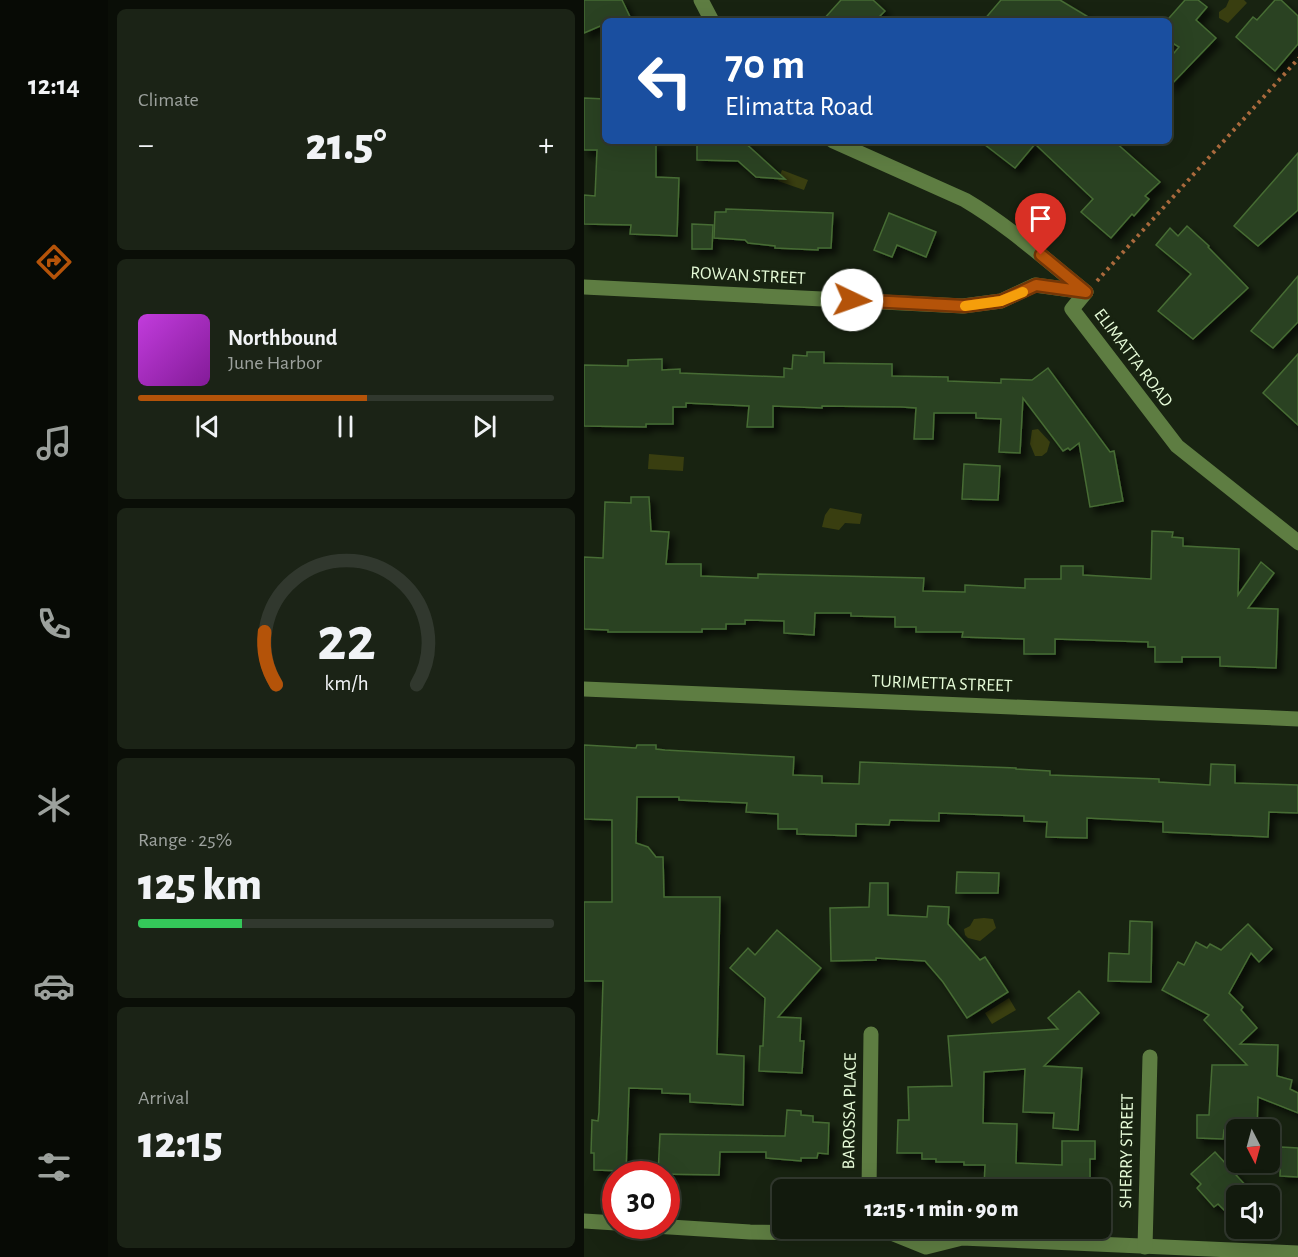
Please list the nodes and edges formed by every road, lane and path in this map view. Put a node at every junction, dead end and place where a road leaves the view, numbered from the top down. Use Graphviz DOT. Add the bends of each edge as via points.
graph roads {
  1 [pos="701,0"];
  2 [pos="710,18"];
  3 [pos="1298,58"];
  4 [pos="840,144"];
  5 [pos="584,288"];
  6 [pos="1086,292"];
  7 [pos="1298,543"];
  8 [pos="584,689"];
  9 [pos="1298,719"];
  10 [pos="871,1034"];
  11 [pos="1150,1057"];
  12 [pos="869,1179"];
  13 [pos="584,1221"];
  14 [pos="602,1222"];
  15 [pos="680,1228"];
  16 [pos="772,1232"];
  17 [pos="901,1239"];
  18 [pos="1145,1247"];
  19 [pos="926,1252"];
  20 [pos="1298,1253"];
  1 -- 2 [label="street"];
  3 -- 6 [label="path"];
  4 -- 6 [label="street, ELIMATTA ROAD" via="972,204 1010,229"];
  5 -- 6 [label="street, ROWAN STREET" via="964,306 1001,301 1036,285"];
  6 -- 7 [label="street, ELIMATTA ROAD" via="1072,309 1177,446"];
  8 -- 9 [label="street, TURIMETTA STREET"];
  10 -- 12 [label="street, BAROSSA PLACE"];
  11 -- 18 [label="street, SHERRY STREET"];
  13 -- 14 [label="street"];
  15 -- 16 [label="street"];
  17 -- 19 [label="street"];
  18 -- 19 [label="street" via="958,1238"];
  18 -- 20 [label="street"];
}
